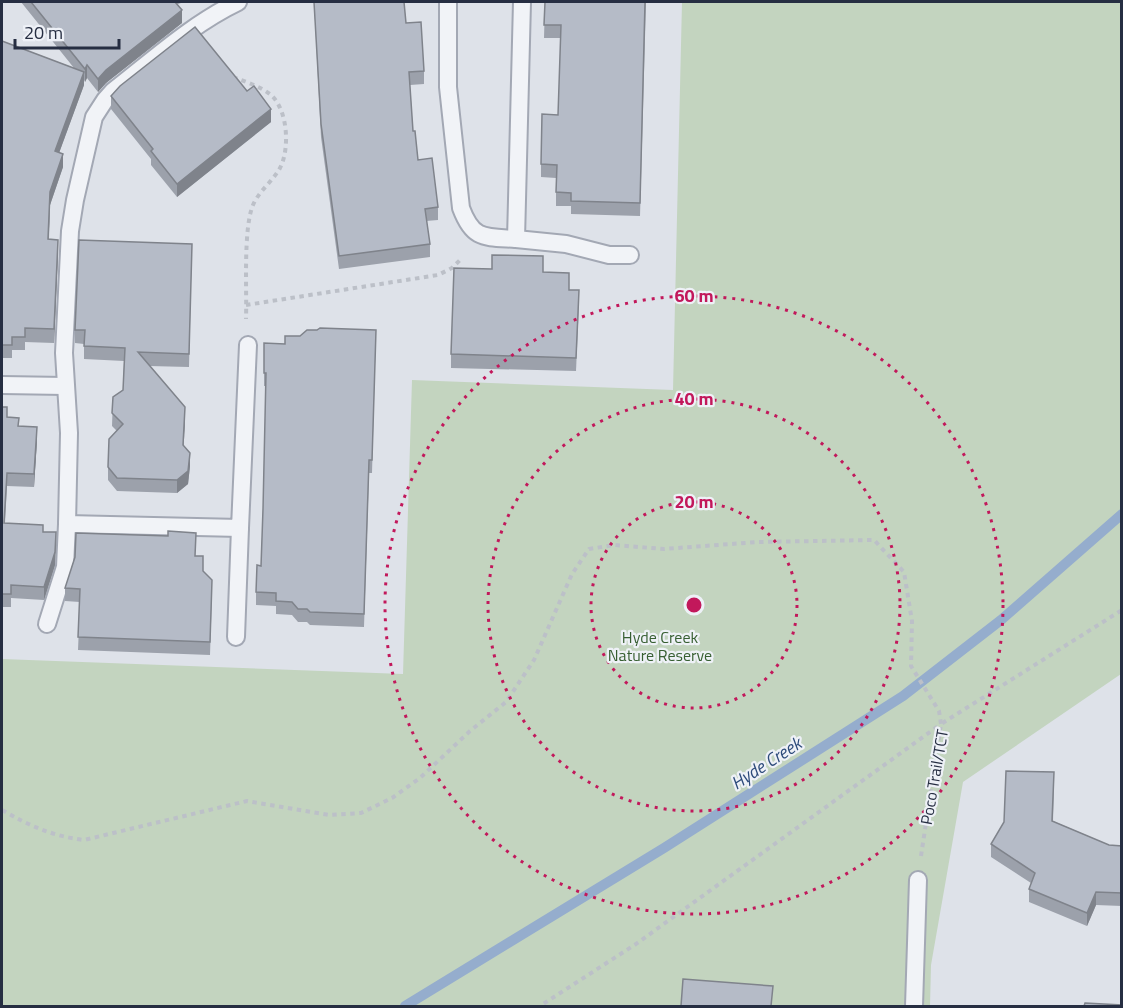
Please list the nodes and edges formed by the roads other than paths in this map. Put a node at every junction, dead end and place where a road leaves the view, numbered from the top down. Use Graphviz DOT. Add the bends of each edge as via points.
graph roads {
  1 [pos="238,2"];
  2 [pos="448,2"];
  3 [pos="522,2"];
  4 [pos="516,239"];
  5 [pos="630,255"];
  6 [pos="248,345"];
  7 [pos="2,385"];
  8 [pos="65,386"];
  9 [pos="68,524"];
  10 [pos="240,528"];
  11 [pos="47,624"];
  12 [pos="236,637"];
  13 [pos="918,880"];
  14 [pos="914,1006"];
  1 -- 8 [label="lane" via="195,26 113,91 94,117 70,231"];
  2 -- 4 [label="lane" via="448,87 461,208 468,225 480,235"];
  3 -- 4 [label="lane"];
  4 -- 5 [label="lane"];
  6 -- 10 [label="lane"];
  7 -- 8 [label="lane"];
  8 -- 9 [label="lane"];
  9 -- 10 [label="lane"];
  9 -- 11 [label="lane" via="65,567"];
  10 -- 12 [label="lane"];
  13 -- 14 [label="lane"];
}
